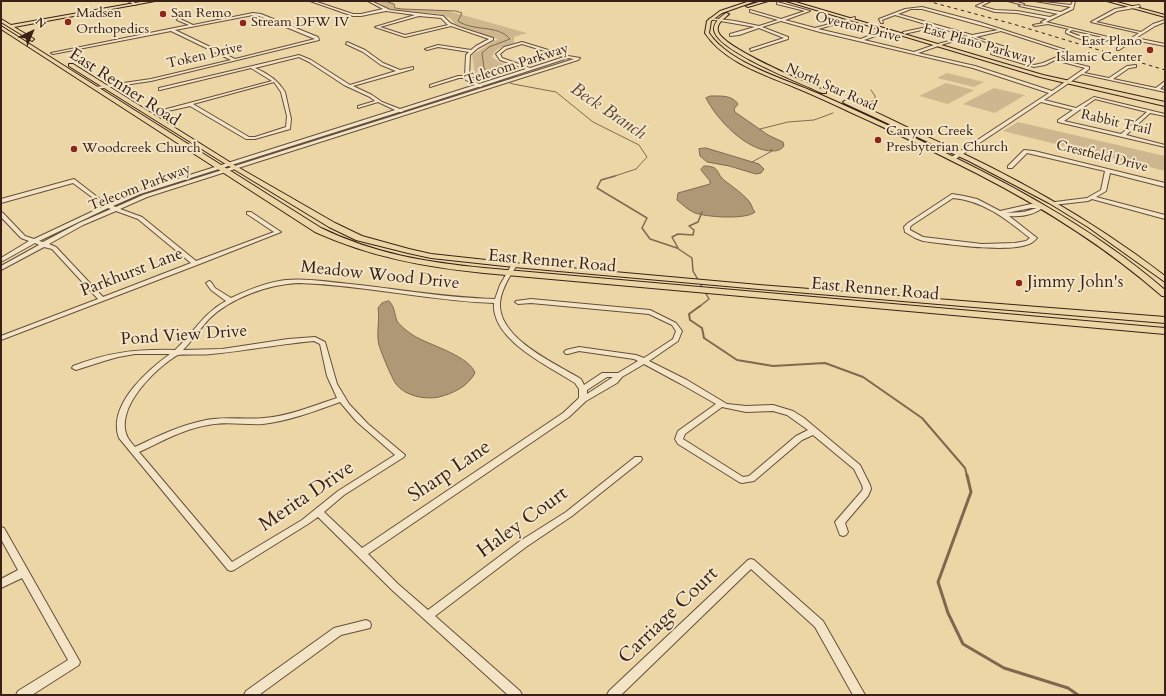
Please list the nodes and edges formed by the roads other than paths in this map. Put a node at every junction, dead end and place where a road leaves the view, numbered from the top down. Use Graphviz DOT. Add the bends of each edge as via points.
graph roads {
  1 [pos="143,1"];
  2 [pos="153,1"];
  3 [pos="311,1"];
  4 [pos="369,1"];
  5 [pos="754,1"];
  6 [pos="766,1"];
  7 [pos="788,1"];
  8 [pos="796,1"];
  9 [pos="990,1"];
  10 [pos="1009,1"];
  11 [pos="1036,1"];
  12 [pos="1074,1"];
  13 [pos="1109,1"];
  14 [pos="1118,1"];
  15 [pos="1027,2"];
  16 [pos="133,3"];
  17 [pos="778,3"];
  18 [pos="1022,5"];
  19 [pos="1072,6"];
  20 [pos="1139,6"];
  21 [pos="1134,7"];
  22 [pos="729,8"];
  23 [pos="811,8"];
  24 [pos="385,10"];
  25 [pos="736,10"];
  26 [pos="751,11"];
  27 [pos="1006,12"];
  28 [pos="1060,13"];
  29 [pos="76,14"];
  30 [pos="421,14"];
  31 [pos="896,14"];
  32 [pos="1000,15"];
  33 [pos="1165,15"];
  34 [pos="57,16"];
  35 [pos="1049,18"];
  36 [pos="178,19"];
  37 [pos="711,19"];
  38 [pos="784,19"];
  39 [pos="852,19"];
  40 [pos="720,20"];
  41 [pos="3,21"];
  42 [pos="1165,21"];
  43 [pos="882,22"];
  44 [pos="1046,24"];
  45 [pos="451,25"];
  46 [pos="936,25"];
  47 [pos="1035,25"];
  48 [pos="10,26"];
  49 [pos="193,26"];
  50 [pos="1,27"];
  51 [pos="758,28"];
  52 [pos="816,29"];
  53 [pos="1071,29"];
  54 [pos="172,30"];
  55 [pos="1002,31"];
  56 [pos="877,32"];
  57 [pos="904,33"];
  58 [pos="1142,33"];
  59 [pos="731,35"];
  60 [pos="971,36"];
  61 [pos="1134,39"];
  62 [pos="862,40"];
  63 [pos="38,43"];
  64 [pos="347,43"];
  65 [pos="939,44"];
  66 [pos="1165,45"];
  67 [pos="427,49"];
  68 [pos="1118,49"];
  69 [pos="48,50"];
  70 [pos="751,50"];
  71 [pos="471,51"];
  72 [pos="53,53"];
  73 [pos="915,53"];
  74 [pos="45,55"];
  75 [pos="60,57"];
  76 [pos="568,57"];
  77 [pos="1055,59"];
  78 [pos="235,60"];
  79 [pos="971,60"];
  80 [pos="68,62"];
  81 [pos="765,64"];
  82 [pos="962,64"];
  83 [pos="753,66"];
  84 [pos="1135,66"];
  85 [pos="251,67"];
  86 [pos="412,68"];
  87 [pos="529,70"];
  88 [pos="400,71"];
  89 [pos="536,72"];
  90 [pos="1081,73"];
  91 [pos="515,76"];
  92 [pos="1022,77"];
  93 [pos="469,78"];
  94 [pos="1110,79"];
  95 [pos="1013,80"];
  96 [pos="275,81"];
  97 [pos="1071,81"];
  98 [pos="1165,82"];
  99 [pos="479,85"];
  100 [pos="488,85"];
  101 [pos="106,86"];
  102 [pos="349,86"];
  103 [pos="431,86"];
  104 [pos="97,88"];
  105 [pos="160,89"];
  106 [pos="1157,89"];
  107 [pos="1165,91"];
  108 [pos="827,93"];
  109 [pos="1053,93"];
  110 [pos="818,96"];
  111 [pos="1165,100"];
  112 [pos="378,101"];
  113 [pos="1041,101"];
  114 [pos="190,104"];
  115 [pos="1165,104"];
  116 [pos="358,107"];
  117 [pos="399,110"];
  118 [pos="1076,110"];
  119 [pos="1150,111"];
  120 [pos="406,113"];
  121 [pos="150,114"];
  122 [pos="1165,115"];
  123 [pos="141,117"];
  124 [pos="1122,136"];
  125 [pos="1165,146"];
  126 [pos="960,154"];
  127 [pos="952,159"];
  128 [pos="227,167"];
  129 [pos="1010,167"];
  130 [pos="1108,170"];
  131 [pos="1165,185"];
  132 [pos="1091,197"];
  133 [pos="1,201"];
  134 [pos="1055,204"];
  135 [pos="107,206"];
  136 [pos="1042,206"];
  137 [pos="115,209"];
  138 [pos="1,214"];
  139 [pos="249,214"];
  140 [pos="1003,214"];
  141 [pos="1156,215"];
  142 [pos="1165,217"];
  143 [pos="1152,221"];
  144 [pos="34,241"];
  145 [pos="43,244"];
  146 [pos="1132,253"];
  147 [pos="1116,254"];
  148 [pos="1,260"];
  149 [pos="195,264"];
  150 [pos="514,264"];
  151 [pos="1,268"];
  152 [pos="509,273"];
  153 [pos="1165,280"];
  154 [pos="209,283"];
  155 [pos="759,287"];
  156 [pos="1165,294"];
  157 [pos="759,296"];
  158 [pos="102,299"];
  159 [pos="231,301"];
  160 [pos="498,301"];
  161 [pos="518,302"];
  162 [pos="991,306"];
  163 [pos="994,315"];
  164 [pos="1165,320"];
  165 [pos="1165,331"];
  166 [pos="1,338"];
  167 [pos="177,352"];
  168 [pos="568,352"];
  169 [pos="644,361"];
  170 [pos="76,368"];
  171 [pos="619,375"];
  172 [pos="583,389"];
  173 [pos="341,399"];
  174 [pos="583,399"];
  175 [pos="721,404"];
  176 [pos="814,431"];
  177 [pos="134,451"];
  178 [pos="638,459"];
  179 [pos="319,512"];
  180 [pos="1,531"];
  181 [pos="844,532"];
  182 [pos="361,554"];
  183 [pos="231,567"];
  184 [pos="24,572"];
  185 [pos="1,584"];
  186 [pos="428,616"];
  187 [pos="366,625"];
  188 [pos="256,694"];
  189 [pos="514,694"];
  190 [pos="22,695"];
  191 [pos="613,695"];
  192 [pos="859,695"];
  1 -- 16 [label="main road"];
  2 -- 16 [label="main road"];
  3 -- 24 [label="street" via="353,15"];
  4 -- 24 [label="street"];
  5 -- 22 [label="main road"];
  6 -- 25 [label="main road"];
  7 -- 23 [label="main road, East Plano Parkway"];
  8 -- 23 [label="main road, East Plano Parkway"];
  9 -- 27 [label="street" via="978,6"];
  10 -- 18 [label="street"];
  11 -- 19 [label="street"];
  12 -- 19 [label="street"];
  13 -- 21 [label="main road"];
  14 -- 20 [label="main road"];
  15 -- 18 [label="street"];
  16 -- 29 [label="main road"];
  17 -- 23 [label="street"];
  18 -- 27 [label="street"];
  18 -- 28 [label="street"];
  19 -- 28 [label="street"];
  20 -- 21 [label="street"];
  20 -- 33 [label="main road"];
  21 -- 33 [label="main road"];
  21 -- 58 [label="street" via="1116,10 1093,22"];
  22 -- 25 [label="main road"];
  22 -- 37 [label="main road"];
  23 -- 38 [label="street"];
  23 -- 39 [label="main road, East Plano Parkway"];
  24 -- 30 [label="street"];
  25 -- 40 [label="main road"];
  26 -- 38 [label="street, Overton Drive"];
  27 -- 32 [label="street"];
  27 -- 35 [label="street"];
  28 -- 35 [label="street"];
  29 -- 34 [label="main road"];
  29 -- 48 [label="main road"];
  30 -- 45 [label="street" via="442,17"];
  30 -- 45 [label="street" via="377,27 405,36"];
  31 -- 43 [label="street" via="880,20"];
  31 -- 46 [label="street"];
  31 -- 55 [label="street" via="917,7"];
  34 -- 41 [label="main road" via="20,22"];
  34 -- 48 [label="main road"];
  35 -- 44 [label="street" via="1043,22"];
  36 -- 49 [label="street"];
  37 -- 40 [label="street"];
  37 -- 83 [label="main road, North Star Road" via="707,24 709,38 723,50"];
  38 -- 51 [label="street"];
  38 -- 52 [label="street, Overton Drive"];
  39 -- 52 [label="street"];
  39 -- 57 [label="main road, East Plano Parkway"];
  39 -- 65 [label="main road, East Plano Parkway"];
  40 -- 51 [label="street"];
  40 -- 81 [label="main road, North Star Road" via="716,30 719,38 738,52"];
  41 -- 48 [label="main road"];
  42 -- 58 [label="street"];
  44 -- 47 [label="street"];
  44 -- 53 [label="street"];
  45 -- 71 [label="street" via="492,39"];
  46 -- 57 [label="street"];
  46 -- 60 [label="street"];
  48 -- 50 [label="main road"];
  48 -- 63 [label="main road"];
  49 -- 54 [label="street"];
  49 -- 78 [label="street, Token Drive" via="260,15 317,38"];
  50 -- 74 [label="main road, East Renner Road"];
  51 -- 59 [label="street"];
  51 -- 70 [label="street" via="786,38"];
  52 -- 62 [label="street, Overton Drive"];
  53 -- 53 [label="street" via="1110,38 1101,43 1067,32"];
  54 -- 72 [label="street"];
  54 -- 78 [label="street"];
  55 -- 60 [label="street"];
  55 -- 77 [label="street" via="1067,51"];
  56 -- 62 [label="street"];
  57 -- 65 [label="main road, East Plano Parkway"];
  58 -- 61 [label="street"];
  60 -- 65 [label="street"];
  60 -- 77 [label="street" via="1006,48 992,53 1034,66"];
  61 -- 66 [label="street"];
  61 -- 68 [label="street"];
  62 -- 73 [label="street, Overton Drive"];
  64 -- 88 [label="street" via="382,64"];
  65 -- 73 [label="street"];
  65 -- 97 [label="main road, East Plano Parkway" via="1042,76"];
  67 -- 71 [label="street" via="438,46"];
  69 -- 72 [label="main road, East Renner Road"];
  71 -- 93 [label="street" via="468,55"];
  72 -- 74 [label="main road"];
  72 -- 75 [label="main road, East Renner Road"];
  73 -- 82 [label="street, Overton Drive"];
  74 -- 104 [label="main road, East Renner Road"];
  76 -- 87 [label="street, Telecom Parkway"];
  76 -- 87 [label="street" via="522,42 502,50 498,56 504,61"];
  76 -- 89 [label="street, Telecom Parkway" via="578,59"];
  77 -- 90 [label="street" via="1088,67"];
  78 -- 101 [label="street, Token Drive" via="151,80"];
  79 -- 82 [label="street"];
  80 -- 101 [label="main road, East Renner Road"];
  81 -- 83 [label="main road"];
  81 -- 108 [label="main road, North Star Road"];
  82 -- 95 [label="street, Overton Drive"];
  83 -- 110 [label="main road, North Star Road"];
  84 -- 94 [label="street" via="1128,67"];
  85 -- 96 [label="street"];
  85 -- 102 [label="street" via="299,56"];
  85 -- 105 [label="street"];
  86 -- 88 [label="street"];
  87 -- 89 [label="street"];
  87 -- 91 [label="street, Telecom Parkway"];
  88 -- 102 [label="street"];
  89 -- 91 [label="street, Telecom Parkway"];
  90 -- 94 [label="street"];
  90 -- 97 [label="street"];
  91 -- 100 [label="street, Telecom Parkway"];
  91 -- 100 [label="street, Telecom Parkway" via="500,84"];
  92 -- 95 [label="street"];
  93 -- 99 [label="street"];
  93 -- 100 [label="street"];
  93 -- 103 [label="street"];
  94 -- 106 [label="street"];
  95 -- 109 [label="street, Overton Drive"];
  96 -- 114 [label="street"];
  96 -- 114 [label="street" via="283,93 289,111 288,128 250,138"];
  97 -- 109 [label="street"];
  97 -- 111 [label="main road, East Plano Parkway"];
  97 -- 115 [label="main road, East Plano Parkway"];
  98 -- 106 [label="street"];
  99 -- 100 [label="street, Telecom Parkway"];
  99 -- 117 [label="street, Telecom Parkway"];
  100 -- 120 [label="street, Telecom Parkway"];
  101 -- 104 [label="street, Token Drive"];
  101 -- 121 [label="main road, East Renner Road"];
  102 -- 112 [label="street"];
  104 -- 123 [label="main road, East Renner Road"];
  106 -- 107 [label="street"];
  108 -- 110 [label="main road"];
  108 -- 126 [label="main road, North Star Road"];
  109 -- 113 [label="street"];
  110 -- 127 [label="main road, North Star Road"];
  112 -- 116 [label="street"];
  112 -- 117 [label="street"];
  113 -- 118 [label="street"];
  113 -- 126 [label="street"];
  114 -- 121 [label="street"];
  117 -- 120 [label="street"];
  117 -- 128 [label="street, Telecom Parkway"];
  118 -- 119 [label="street" via="1094,98"];
  118 -- 124 [label="street, Rabbit Trail" via="1060,121"];
  119 -- 122 [label="street"];
  119 -- 124 [label="street"];
  120 -- 128 [label="street, Telecom Parkway"];
  121 -- 123 [label="main road"];
  121 -- 128 [label="main road, East Renner Road"];
  123 -- 128 [label="main road, East Renner Road"];
  124 -- 125 [label="street, Rabbit Trail"];
  126 -- 127 [label="street"];
  126 -- 134 [label="main road, North Star Road"];
  127 -- 136 [label="main road, North Star Road"];
  128 -- 135 [label="street, Telecom Parkway" via="145,191"];
  128 -- 137 [label="street, Telecom Parkway"];
  128 -- 150 [label="main road, East Renner Road" via="359,238 431,256"];
  128 -- 152 [label="main road, East Renner Road" via="318,230 350,245 415,263"];
  129 -- 130 [label="street, Crestfield Drive" via="1026,152 1034,152"];
  130 -- 131 [label="street, Crestfield Drive"];
  130 -- 132 [label="street" via="1103,191"];
  132 -- 134 [label="street"];
  132 -- 141 [label="street"];
  133 -- 135 [label="street" via="74,181"];
  134 -- 136 [label="main road"];
  134 -- 146 [label="main road, North Star Road"];
  135 -- 137 [label="street"];
  135 -- 144 [label="street, Telecom Parkway"];
  136 -- 140 [label="street" via="1038,210"];
  136 -- 147 [label="main road, North Star Road"];
  137 -- 145 [label="street, Telecom Parkway"];
  137 -- 149 [label="street" via="140,218"];
  138 -- 144 [label="street" via="23,237"];
  139 -- 149 [label="street, Parkhurst Lane" via="278,232"];
  140 -- 140 [label="street" via="986,204 952,196 906,228 922,239 989,246 1026,244 1032,241 1034,238"];
  141 -- 142 [label="street"];
  141 -- 143 [label="street"];
  144 -- 145 [label="street"];
  144 -- 148 [label="street, Telecom Parkway"];
  145 -- 151 [label="street, Telecom Parkway"];
  145 -- 158 [label="street" via="54,248 62,255"];
  146 -- 147 [label="main road"];
  146 -- 153 [label="main road, North Star Road"];
  147 -- 156 [label="main road, North Star Road"];
  149 -- 158 [label="street, Parkhurst Lane"];
  150 -- 152 [label="street"];
  150 -- 155 [label="main road, East Renner Road"];
  152 -- 157 [label="main road, East Renner Road"];
  152 -- 160 [label="street"];
  154 -- 159 [label="street" via="213,289"];
  155 -- 157 [label="main road"];
  155 -- 162 [label="main road, East Renner Road"];
  157 -- 163 [label="main road, East Renner Road"];
  158 -- 166 [label="street, Parkhurst Lane"];
  159 -- 160 [label="street, Meadow Wood Drive" via="264,287 297,282"];
  159 -- 167 [label="street, Meadow Wood Drive" via="205,318"];
  160 -- 172 [label="street" via="499,316 511,336 578,381"];
  161 -- 169 [label="street" via="650,312 674,324 679,331 676,340"];
  162 -- 163 [label="main road"];
  162 -- 164 [label="main road, East Renner Road"];
  163 -- 165 [label="main road, East Renner Road"];
  167 -- 170 [label="street, Pond View Drive" via="130,353 99,359"];
  167 -- 173 [label="street, Pond View Drive" via="225,351 297,340 320,340"];
  167 -- 177 [label="street, Meadow Wood Drive" via="150,373 127,402 122,413 120,432"];
  168 -- 169 [label="street" via="579,349 622,354"];
  169 -- 171 [label="street"];
  169 -- 175 [label="street"];
  171 -- 172 [label="street" via="605,375"];
  171 -- 174 [label="street, Sharp Lane" via="614,381"];
  172 -- 174 [label="street"];
  173 -- 177 [label="street" via="270,421 224,419 195,425 172,432"];
  173 -- 179 [label="street, Merita Drive" via="359,419 401,455 340,493"];
  174 -- 182 [label="street, Sharp Lane" via="566,415"];
  175 -- 176 [label="street" via="738,408 767,407 784,410"];
  175 -- 176 [label="street" via="679,439 738,478 751,478 799,438"];
  176 -- 181 [label="street" via="857,468 866,485 865,494 840,522"];
  177 -- 183 [label="street, Meadow Wood Drive"];
  178 -- 186 [label="street, Haley Court" via="569,514 523,544"];
  179 -- 182 [label="street"];
  179 -- 183 [label="street, Merita Drive"];
  180 -- 184 [label="street"];
  182 -- 186 [label="street"];
  184 -- 185 [label="street"];
  184 -- 190 [label="street" via="75,662"];
  186 -- 189 [label="street"];
  187 -- 188 [label="street" via="338,631"];
  191 -- 192 [label="street, Carriage Court" via="751,563 819,624"];
}
